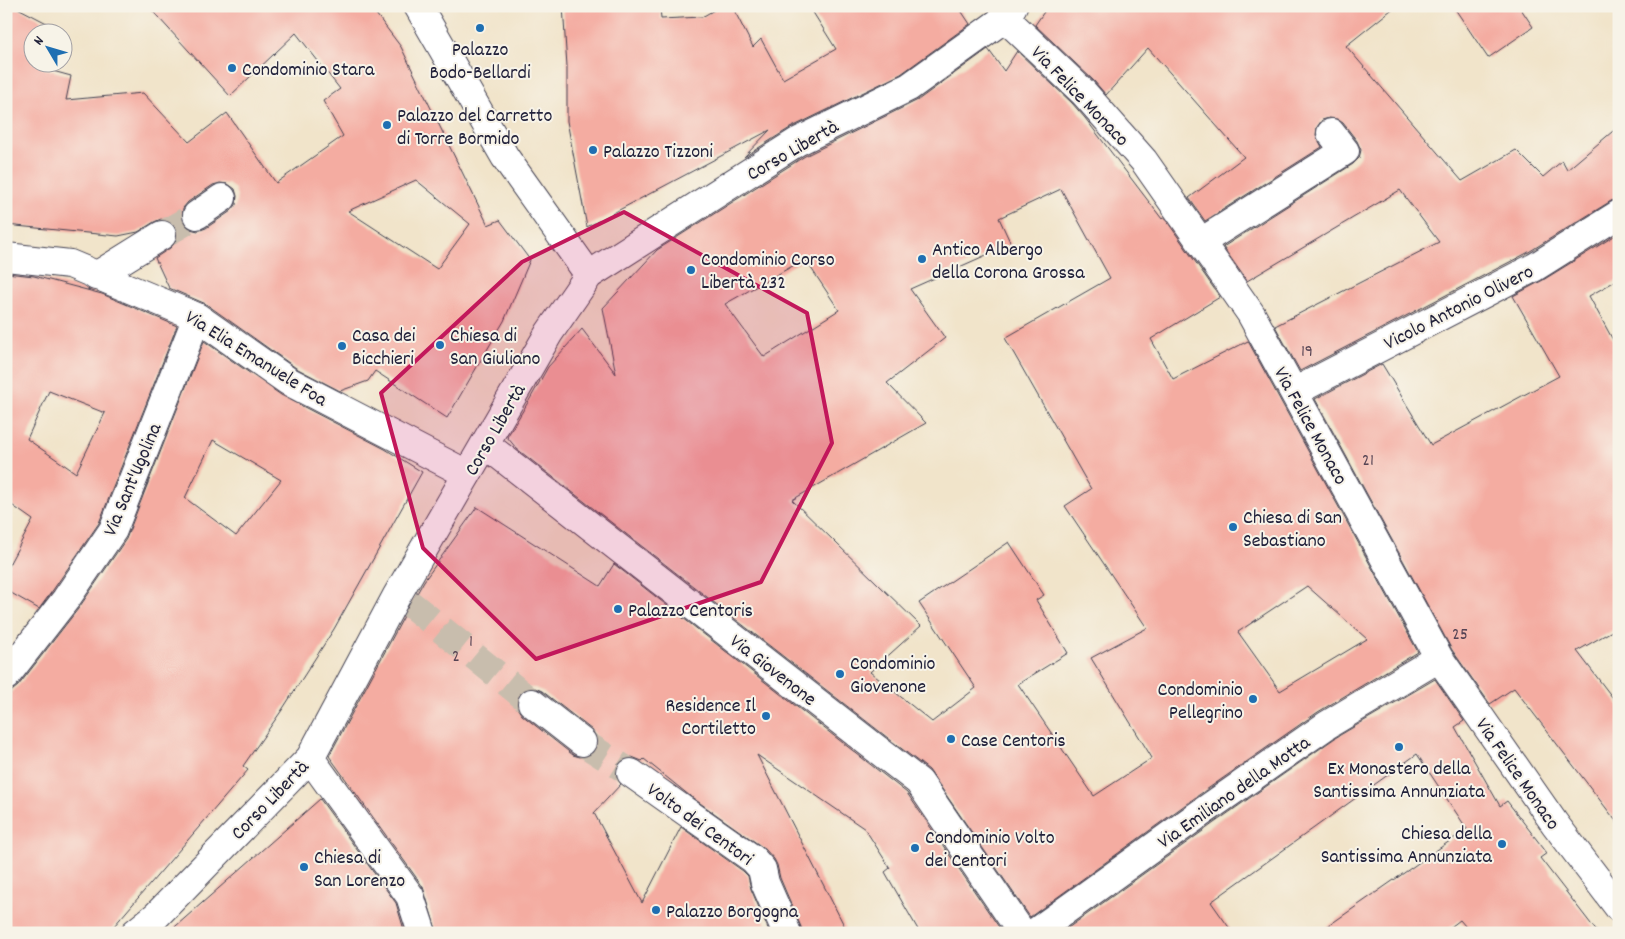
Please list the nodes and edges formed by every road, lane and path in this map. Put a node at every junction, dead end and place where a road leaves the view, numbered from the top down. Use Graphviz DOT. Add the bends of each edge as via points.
graph roads {
  1 [pos="418,6"];
  2 [pos="1009,12"];
  3 [pos="1330,133"];
  4 [pos="222,198"];
  5 [pos="1619,214"];
  6 [pos="197,215"];
  7 [pos="162,235"];
  8 [pos="1201,242"];
  9 [pos="6,257"];
  10 [pos="589,275"];
  11 [pos="96,276"];
  12 [pos="197,317"];
  13 [pos="1294,392"];
  14 [pos="485,444"];
  15 [pos="467,474"];
  16 [pos="1439,658"];
  17 [pos="6,676"];
  18 [pos="532,703"];
  19 [pos="582,742"];
  20 [pos="310,758"];
  21 [pos="631,773"];
  22 [pos="1619,908"];
  23 [pos="135,933"];
  24 [pos="422,933"];
  25 [pos="787,933"];
  26 [pos="1022,933"];
  27 [pos="1034,933"];
  1 -- 10 [label="street" via="504,157"];
  2 -- 8 [label="street, Via Felice Monaco" via="1144,160"];
  2 -- 10 [label="street, Corso Libertà" via="909,86 797,142"];
  3 -- 8 [label="street" via="1345,150"];
  4 -- 6 [label="street"];
  5 -- 13 [label="street, Vicolo Antonio Olivero" via="1535,267"];
  7 -- 11 [label="street"];
  8 -- 13 [label="street, Via Felice Monaco" via="1251,314"];
  9 -- 11 [label="street, Via Elia Emanuele Foa" via="70,264"];
  10 -- 14 [label="street, Corso Libertà" via="549,333"];
  11 -- 12 [label="street, Via Elia Emanuele Foa"];
  12 -- 15 [label="street, Via Elia Emanuele Foa" via="288,382"];
  12 -- 17 [label="street, Via Sant'Ugolina" via="113,530 66,599"];
  13 -- 16 [label="street, Via Felice Monaco"];
  14 -- 15 [label="street, Corso Libertà"];
  14 -- 26 [label="street, Via Giovenone" via="919,782"];
  15 -- 20 [label="street, Corso Libertà" via="402,600"];
  16 -- 22 [label="street, Via Felice Monaco" via="1555,824"];
  16 -- 27 [label="street, Via Emiliano della Motta" via="1327,725"];
  18 -- 19 [label="street"];
  20 -- 23 [label="street, Corso Libertà" via="156,916"];
  20 -- 24 [label="street" via="410,896"];
  21 -- 25 [label="street, Volto dei Centori" via="753,859 762,869"];
}
